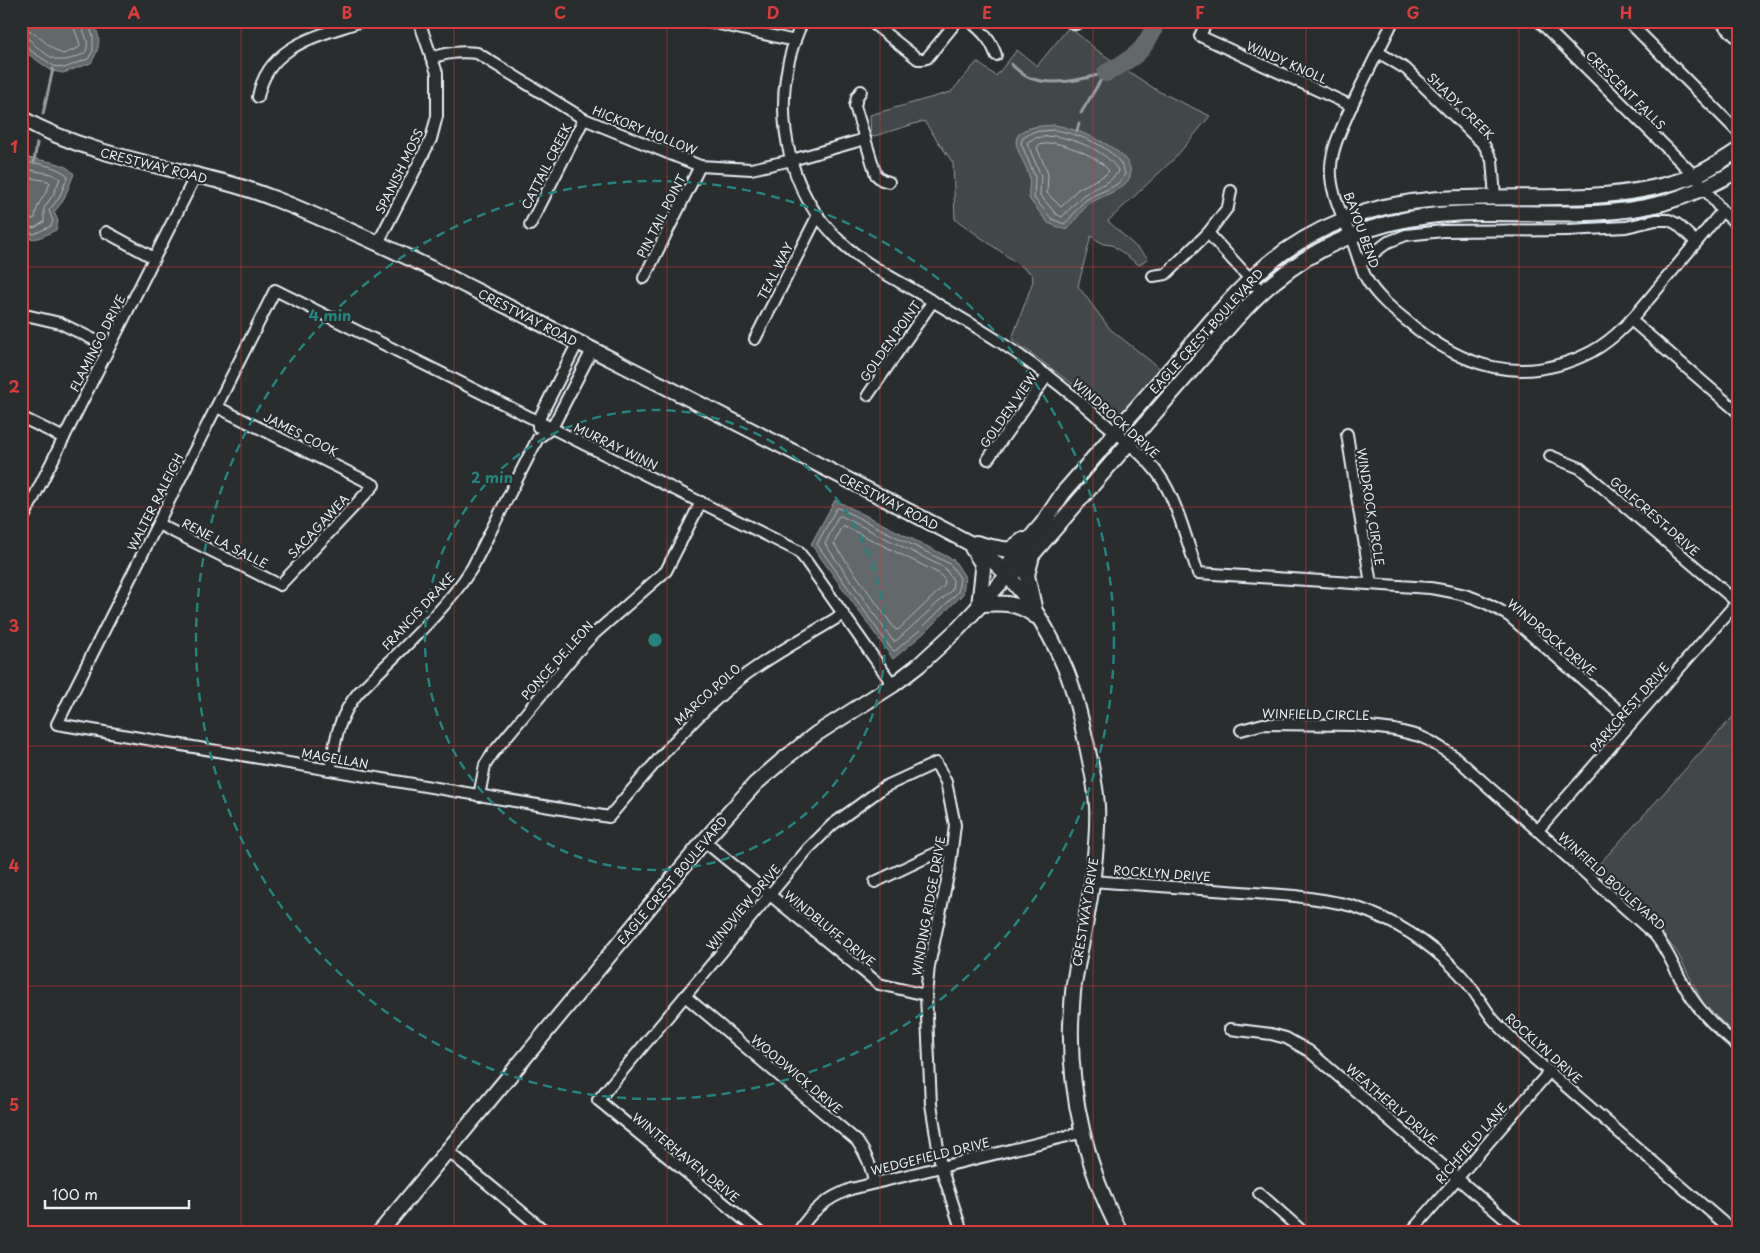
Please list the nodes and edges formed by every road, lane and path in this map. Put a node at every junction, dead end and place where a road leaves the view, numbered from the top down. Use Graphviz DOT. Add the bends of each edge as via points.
graph roads {
  1 [pos="362,21"];
  2 [pos="419,21"];
  3 [pos="706,21"];
  4 [pos="803,21"];
  5 [pos="870,21"];
  6 [pos="957,21"];
  7 [pos="970,21"];
  8 [pos="1069,21"];
  9 [pos="1082,21"];
  10 [pos="1207,21"];
  11 [pos="1393,21"];
  12 [pos="1539,21"];
  13 [pos="1628,21"];
  14 [pos="1720,21"];
  15 [pos="795,40"];
  16 [pos="1739,40"];
  17 [pos="1378,52"];
  18 [pos="996,55"];
  19 [pos="431,58"];
  20 [pos="861,91"];
  21 [pos="258,97"];
  22 [pos="1352,106"];
  23 [pos="21,118"];
  24 [pos="584,119"];
  25 [pos="1739,133"];
  26 [pos="865,139"];
  27 [pos="1739,150"];
  28 [pos="792,160"];
  29 [pos="700,166"];
  30 [pos="1739,170"];
  31 [pos="196,175"];
  32 [pos="1695,176"];
  33 [pos="889,182"];
  34 [pos="1705,189"];
  35 [pos="1231,192"];
  36 [pos="1495,197"];
  37 [pos="1722,211"];
  38 [pos="818,215"];
  39 [pos="1344,220"];
  40 [pos="530,225"];
  41 [pos="1739,226"];
  42 [pos="106,232"];
  43 [pos="1208,233"];
  44 [pos="1351,236"];
  45 [pos="1696,242"];
  46 [pos="378,244"];
  47 [pos="154,258"];
  48 [pos="1360,263"];
  49 [pos="1153,276"];
  50 [pos="644,278"];
  51 [pos="1251,279"];
  52 [pos="275,290"];
  53 [pos="1262,292"];
  54 [pos="933,301"];
  55 [pos="21,314"];
  56 [pos="1631,320"];
  57 [pos="756,339"];
  58 [pos="578,342"];
  59 [pos="109,347"];
  60 [pos="592,350"];
  61 [pos="1048,375"];
  62 [pos="868,395"];
  63 [pos="217,406"];
  64 [pos="1739,413"];
  65 [pos="21,417"];
  66 [pos="538,421"];
  67 [pos="552,428"];
  68 [pos="1115,432"];
  69 [pos="1347,434"];
  70 [pos="64,438"];
  71 [pos="538,438"];
  72 [pos="1128,443"];
  73 [pos="1550,456"];
  74 [pos="988,459"];
  75 [pos="374,485"];
  76 [pos="701,502"];
  77 [pos="21,523"];
  78 [pos="158,524"];
  79 [pos="1034,533"];
  80 [pos="968,542"];
  81 [pos="1033,554"];
  82 [pos="1008,575"];
  83 [pos="1371,584"];
  84 [pos="280,585"];
  85 [pos="1738,602"];
  86 [pos="980,605"];
  87 [pos="843,614"];
  88 [pos="1037,616"];
  89 [pos="893,684"];
  90 [pos="1632,722"];
  91 [pos="57,724"];
  92 [pos="1241,730"];
  93 [pos="936,763"];
  94 [pos="330,770"];
  95 [pos="479,796"];
  96 [pos="609,817"];
  97 [pos="1538,830"];
  98 [pos="704,840"];
  99 [pos="952,850"];
  100 [pos="1092,881"];
  101 [pos="875,882"];
  102 [pos="770,894"];
  103 [pos="926,995"];
  104 [pos="685,996"];
  105 [pos="1230,1030"];
  106 [pos="1739,1047"];
  107 [pos="1550,1071"];
  108 [pos="598,1100"];
  109 [pos="1084,1132"];
  110 [pos="447,1150"];
  111 [pos="941,1167"];
  112 [pos="1458,1177"];
  113 [pos="874,1183"];
  114 [pos="1259,1193"];
  115 [pos="380,1232"];
  116 [pos="546,1232"];
  117 [pos="759,1232"];
  118 [pos="798,1232"];
  119 [pos="962,1232"];
  120 [pos="1120,1232"];
  121 [pos="1303,1232"];
  122 [pos="1411,1232"];
  123 [pos="1520,1232"];
  124 [pos="1734,1232"];
  1 -- 21 [label="street" via="302,42 282,54 260,85"];
  2 -- 19 [label="street, SPANISH MOSS"];
  3 -- 15 [label="street"];
  4 -- 15 [label="street, WINDROCK DRIVE"];
  5 -- 6 [label="street" via="923,60"];
  7 -- 18 [label="street" via="983,32"];
  8 -- 9 [label="street" via="1075,24"];
  10 -- 22 [label="street, WINDY KNOLL" via="1200,36"];
  11 -- 17 [label="street, BAYOU BEND"];
  12 -- 32 [label="street, CRESCENT FALLS"];
  13 -- 25 [label="street"];
  14 -- 16 [label="street"];
  15 -- 28 [label="street, WINDROCK DRIVE" via="788,66 784,106"];
  17 -- 22 [label="street, BAYOU BEND"];
  17 -- 36 [label="street, SHADY CREEK" via="1406,69 1484,145 1493,165"];
  19 -- 24 [label="street, HICKORY HOLLOW" via="460,51 477,53"];
  19 -- 46 [label="street, SPANISH MOSS" via="437,74 438,107 433,132"];
  20 -- 26 [label="street" via="855,106"];
  22 -- 39 [label="street, BAYOU BEND" via="1336,142 1331,166 1332,182"];
  23 -- 31 [label="main road, CRESTWAY ROAD" via="74,143"];
  24 -- 29 [label="street, HICKORY HOLLOW"];
  24 -- 40 [label="street, CATTAIL CREEK"];
  26 -- 28 [label="street, HICKORY HOLLOW"];
  26 -- 33 [label="street" via="876,175"];
  27 -- 32 [label="main road, EAGLE CREST BOULEVARD"];
  28 -- 29 [label="street, HICKORY HOLLOW" via="751,169"];
  28 -- 38 [label="street, WINDROCK DRIVE" via="802,189"];
  29 -- 50 [label="street, PIN TAIL POINT"];
  30 -- 34 [label="main road, EAGLE CREST BOULEVARD"];
  31 -- 46 [label="main road, CRESTWAY ROAD" via="271,197"];
  31 -- 47 [label="street, FLAMINGO DRIVE"];
  32 -- 34 [label="street, CRESCENT FALLS"];
  32 -- 36 [label="main road, EAGLE CREST BOULEVARD" via="1616,194"];
  34 -- 37 [label="street, CRESCENT FALLS"];
  34 -- 44 [label="main road, EAGLE CREST BOULEVARD" via="1661,203 1622,210 1429,216"];
  35 -- 43 [label="street" via="1228,207"];
  36 -- 39 [label="main road, EAGLE CREST BOULEVARD" via="1399,204"];
  37 -- 41 [label="street, CRESCENT FALLS"];
  37 -- 45 [label="street, BAYOU BEND"];
  38 -- 54 [label="street, WINDROCK DRIVE" via="832,233 859,257"];
  38 -- 57 [label="street, TEAL WAY"];
  39 -- 44 [label="street, BAYOU BEND"];
  39 -- 51 [label="main road, EAGLE CREST BOULEVARD" via="1293,246"];
  42 -- 47 [label="street"];
  43 -- 49 [label="street" via="1166,274"];
  43 -- 51 [label="street"];
  44 -- 48 [label="street, BAYOU BEND"];
  44 -- 53 [label="main road, EAGLE CREST BOULEVARD" via="1294,266"];
  45 -- 48 [label="street" via="1669,220 1626,227 1568,230 1443,231 1388,242"];
  45 -- 56 [label="street, BAYOU BEND"];
  46 -- 58 [label="main road, CRESTWAY ROAD"];
  47 -- 59 [label="street, FLAMINGO DRIVE"];
  48 -- 56 [label="street, BAYOU BEND" via="1366,278 1386,304 1427,339 1456,356 1493,367 1513,370 1538,368 1576,359 1593,351"];
  51 -- 53 [label="street"];
  51 -- 68 [label="main road, EAGLE CREST BOULEVARD"];
  52 -- 63 [label="street, WALTER RALEIGH"];
  52 -- 66 [label="street, MURRAY WINN"];
  53 -- 72 [label="main road, EAGLE CREST BOULEVARD"];
  54 -- 61 [label="street, WINDROCK DRIVE"];
  54 -- 62 [label="street, GOLDEN POINT"];
  55 -- 59 [label="street" via="60,323"];
  56 -- 64 [label="street"];
  58 -- 60 [label="main road, CRESTWAY ROAD"];
  58 -- 66 [label="street, FRANCIS DRAKE"];
  59 -- 70 [label="street, FLAMINGO DRIVE"];
  60 -- 67 [label="street, FRANCIS DRAKE"];
  60 -- 80 [label="main road, CRESTWAY ROAD"];
  61 -- 68 [label="street, WINDROCK DRIVE"];
  61 -- 74 [label="street, GOLDEN VIEW"];
  63 -- 75 [label="street, JAMES COOK"];
  63 -- 78 [label="street, WALTER RALEIGH"];
  65 -- 70 [label="street"];
  66 -- 67 [label="street, MURRAY WINN"];
  66 -- 71 [label="street, FRANCIS DRAKE"];
  67 -- 71 [label="street, FRANCIS DRAKE"];
  67 -- 76 [label="street, MURRAY WINN"];
  68 -- 72 [label="street, WINDROCK DRIVE"];
  68 -- 79 [label="main road, EAGLE CREST BOULEVARD"];
  69 -- 83 [label="street, WINDROCK CIRCLE"];
  70 -- 77 [label="street, FLAMINGO DRIVE"];
  71 -- 94 [label="street, FRANCIS DRAKE" via="462,585 347,707 339,724"];
  72 -- 81 [label="main road, EAGLE CREST BOULEVARD"];
  72 -- 83 [label="street, WINDROCK DRIVE" via="1159,475 1198,573"];
  73 -- 85 [label="street, GOLFCREST DRIVE" via="1580,468"];
  75 -- 84 [label="street, SACAGAWEA"];
  76 -- 87 [label="street, MURRAY WINN" via="798,551"];
  76 -- 95 [label="street, PONCE DE LEON" via="666,570 594,634 493,753 485,765"];
  78 -- 84 [label="street, RENE LA SALLE"];
  78 -- 91 [label="street, WALTER RALEIGH"];
  79 -- 80 [label="main road" via="1009,550"];
  79 -- 82 [label="main road, EAGLE CREST BOULEVARD" via="1011,560"];
  80 -- 82 [label="main road, CRESTWAY ROAD" via="992,558"];
  80 -- 86 [label="main road" via="983,570"];
  81 -- 82 [label="main road, EAGLE CREST BOULEVARD" via="1020,569"];
  81 -- 88 [label="main road" via="1027,575"];
  82 -- 86 [label="main road, EAGLE CREST BOULEVARD"];
  82 -- 88 [label="main road, CRESTWAY DRIVE"];
  83 -- 90 [label="street, WINDROCK DRIVE" via="1455,592 1490,604 1524,627"];
  85 -- 90 [label="street, PARKCREST DRIVE"];
  86 -- 88 [label="main road" via="1002,603 1018,606"];
  86 -- 89 [label="main road, EAGLE CREST BOULEVARD" via="933,653"];
  87 -- 89 [label="street, MURRAY WINN"];
  87 -- 96 [label="street, MARCO POLO" via="761,663 717,698 665,751"];
  88 -- 100 [label="main road, CRESTWAY DRIVE" via="1066,670 1091,767 1097,805"];
  89 -- 98 [label="main road, EAGLE CREST BOULEVARD" via="784,759 755,784"];
  90 -- 97 [label="street, PARKCREST DRIVE"];
  91 -- 94 [label="street, MAGELLAN"];
  92 -- 97 [label="street, WINFIELD CIRCLE" via="1264,724 1353,725 1419,736 1455,757"];
  93 -- 99 [label="street, WINDING RIDGE DRIVE" via="946,782 954,825"];
  93 -- 102 [label="street, WINDVIEW DRIVE" via="884,787 832,825"];
  94 -- 95 [label="street, MAGELLAN"];
  95 -- 96 [label="street, MAGELLAN"];
  97 -- 106 [label="street, WINFIELD BOULEVARD" via="1655,934 1697,1005"];
  98 -- 102 [label="street, WINDBLUFF DRIVE"];
  98 -- 110 [label="main road, EAGLE CREST BOULEVARD"];
  99 -- 101 [label="street" via="938,852"];
  99 -- 103 [label="street, WINDING RIDGE DRIVE"];
  100 -- 107 [label="street, ROCKLYN DRIVE" via="1295,896 1356,907 1393,923 1428,945 1458,971 1493,1019 1516,1043"];
  100 -- 109 [label="main road, CRESTWAY DRIVE" via="1074,980 1071,1025 1073,1070"];
  102 -- 103 [label="street, WINDBLUFF DRIVE" via="879,984"];
  102 -- 104 [label="street, WINDVIEW DRIVE"];
  103 -- 111 [label="street, WINDING RIDGE DRIVE" via="931,1104"];
  104 -- 108 [label="street, WINDVIEW DRIVE"];
  104 -- 113 [label="street, WOODWICK DRIVE" via="857,1141 871,1165"];
  105 -- 112 [label="street, WEATHERLY DRIVE" via="1271,1034 1309,1051"];
  107 -- 112 [label="street, RICHFIELD LANE"];
  107 -- 124 [label="street, ROCKLYN DRIVE"];
  108 -- 117 [label="street, WINTERHAVEN DRIVE"];
  109 -- 111 [label="street, WEDGEFIELD DRIVE"];
  109 -- 120 [label="main road, CRESTWAY DRIVE" via="1094,1173"];
  110 -- 115 [label="main road, EAGLE CREST BOULEVARD"];
  110 -- 116 [label="street"];
  111 -- 113 [label="street, WEDGEFIELD DRIVE"];
  111 -- 119 [label="street, WINDING RIDGE DRIVE"];
  112 -- 122 [label="street, RICHFIELD LANE"];
  112 -- 123 [label="street, WEATHERLY DRIVE"];
  113 -- 118 [label="street, WEDGEFIELD DRIVE" via="836,1194 822,1203"];
  114 -- 121 [label="street"];
}
